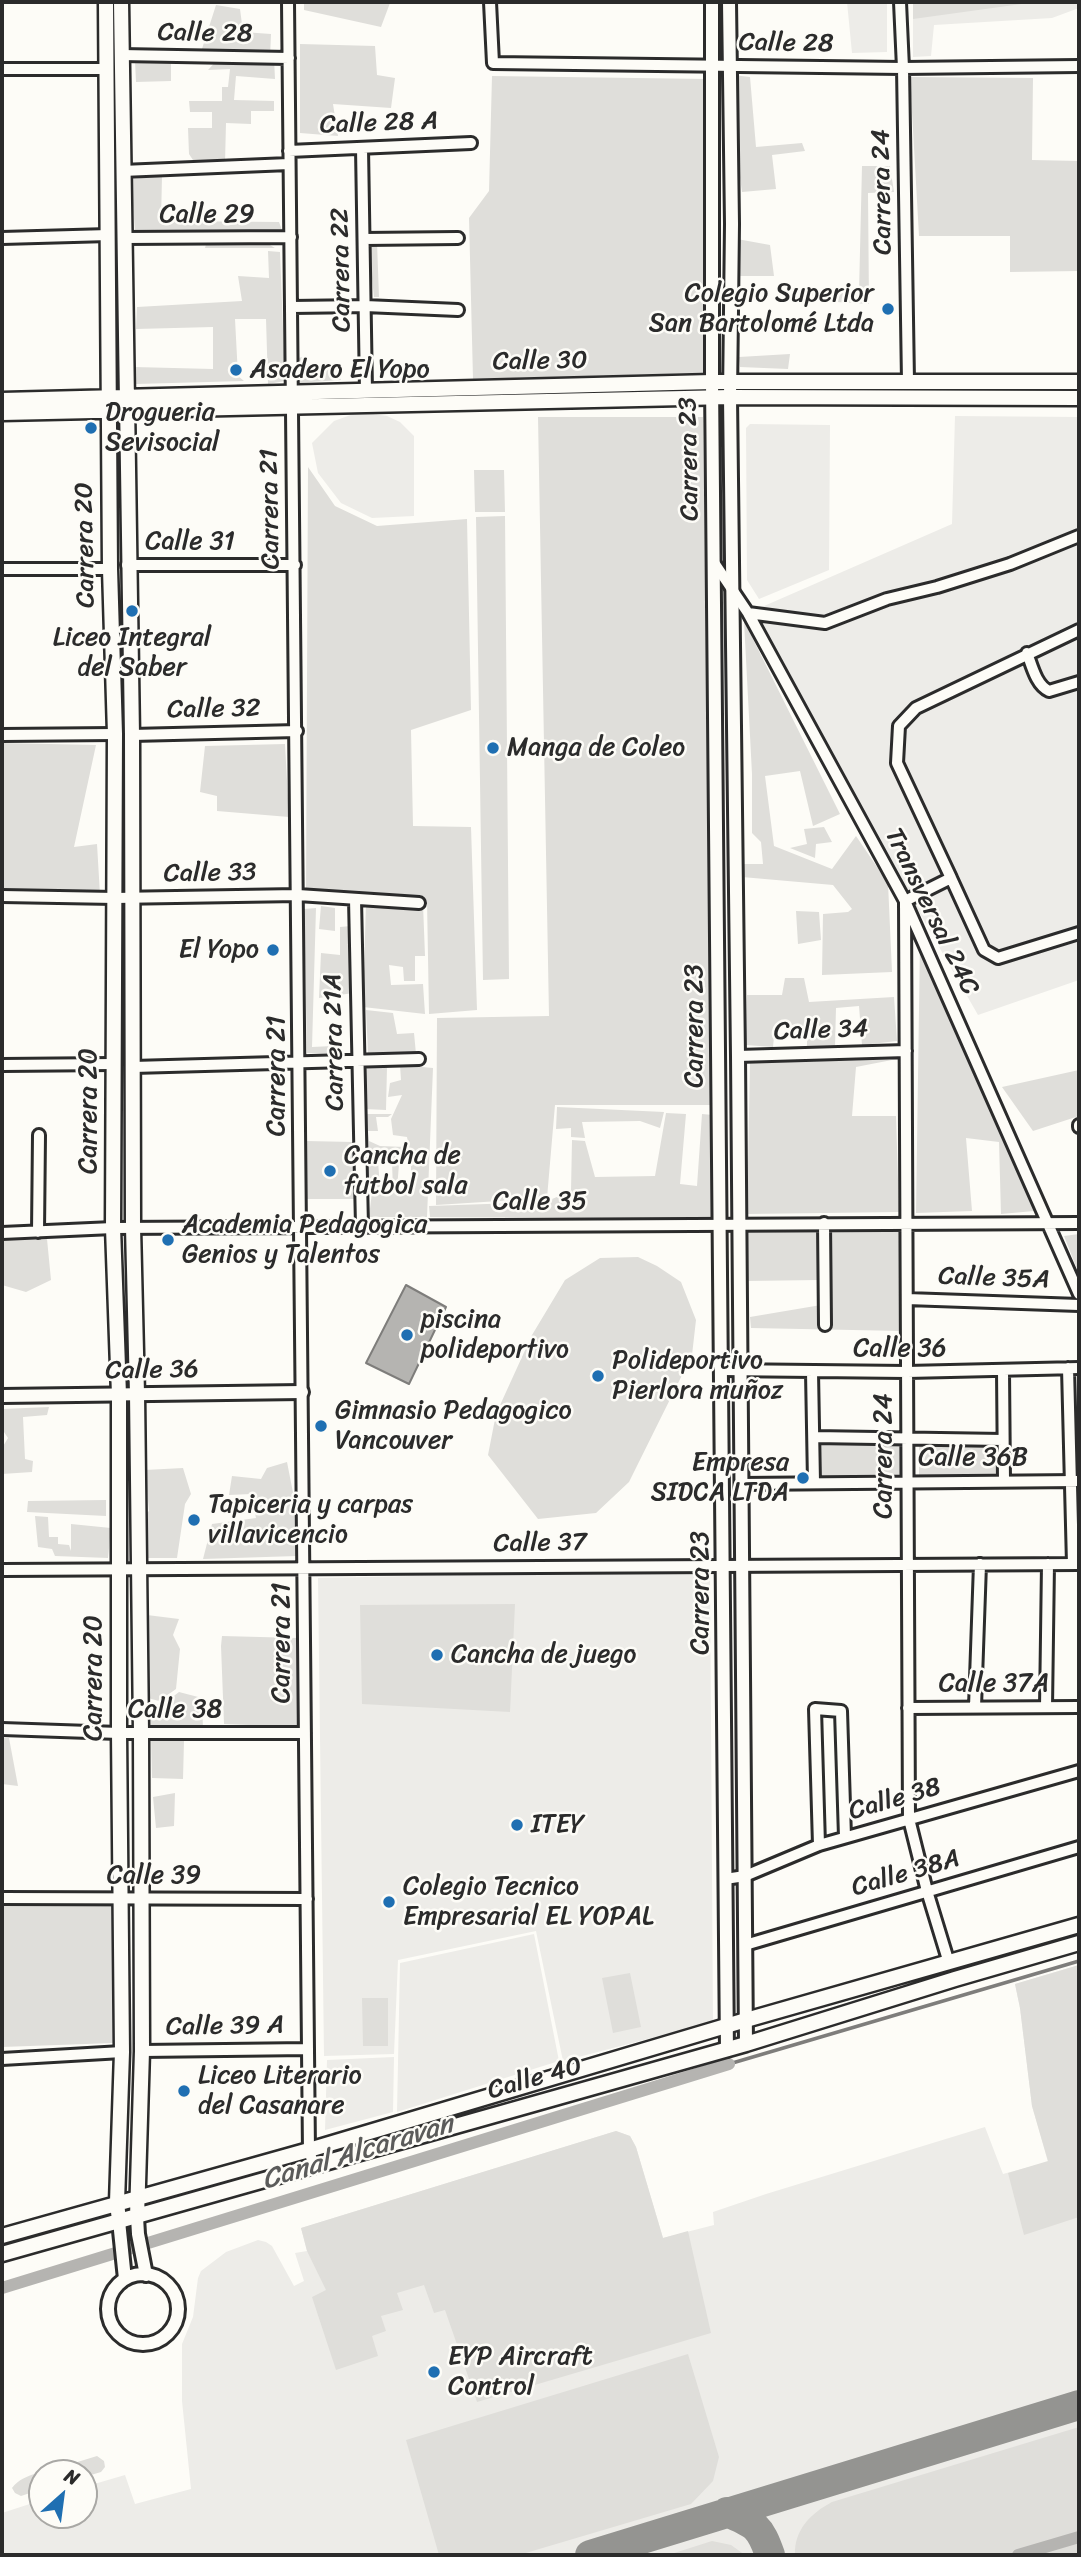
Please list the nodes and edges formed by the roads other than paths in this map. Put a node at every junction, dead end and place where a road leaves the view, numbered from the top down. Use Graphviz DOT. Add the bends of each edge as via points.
graph roads {
  1 [pos="107,2"];
  2 [pos="121,2"];
  3 [pos="288,2"];
  4 [pos="490,2"];
  5 [pos="712,2"];
  6 [pos="729,2"];
  7 [pos="900,2"];
  8 [pos="121,55"];
  9 [pos="289,58"];
  10 [pos="713,66"];
  11 [pos="730,66"];
  12 [pos="1079,66"];
  13 [pos="903,68"];
  14 [pos="2,69"];
  15 [pos="107,69"];
  16 [pos="471,143"];
  17 [pos="362,148"];
  18 [pos="289,151"];
  19 [pos="289,164"];
  20 [pos="121,171"];
  21 [pos="109,235"];
  22 [pos="291,237"];
  23 [pos="2,238"];
  24 [pos="124,238"];
  25 [pos="458,238"];
  26 [pos="364,239"];
  27 [pos="292,306"];
  28 [pos="365,306"];
  29 [pos="458,310"];
  30 [pos="908,381"];
  31 [pos="712,382"];
  32 [pos="1079,382"];
  33 [pos="730,390"];
  34 [pos="366,391"];
  35 [pos="293,393"];
  36 [pos="712,398"];
  37 [pos="1079,398"];
  38 [pos="2,400"];
  39 [pos="126,404"];
  40 [pos="109,405"];
  41 [pos="293,408"];
  42 [pos="2,413"];
  43 [pos="1079,536"];
  44 [pos="715,564"];
  45 [pos="127,565"];
  46 [pos="295,565"];
  47 [pos="2,569"];
  48 [pos="110,569"];
  49 [pos="733,590"];
  50 [pos="748,613"];
  51 [pos="1079,630"];
  52 [pos="1027,653"];
  53 [pos="1079,682"];
  54 [pos="297,731"];
  55 [pos="115,734"];
  56 [pos="2,735"];
  57 [pos="131,735"];
  58 [pos="951,878"];
  59 [pos="299,895"];
  60 [pos="2,896"];
  61 [pos="123,898"];
  62 [pos="355,899"];
  63 [pos="905,901"];
  64 [pos="419,903"];
  65 [pos="1079,933"];
  66 [pos="906,1051"];
  67 [pos="738,1056"];
  68 [pos="419,1059"];
  69 [pos="358,1061"];
  70 [pos="299,1062"];
  71 [pos="113,1064"];
  72 [pos="2,1065"];
  73 [pos="133,1067"];
  74 [pos="39,1135"];
  75 [pos="824,1223"];
  76 [pos="906,1223"];
  77 [pos="1049,1223"];
  78 [pos="1079,1223"];
  79 [pos="720,1224"];
  80 [pos="739,1224"];
  81 [pos="301,1226"];
  82 [pos="362,1226"];
  83 [pos="133,1227"];
  84 [pos="113,1228"];
  85 [pos="38,1232"];
  86 [pos="2,1233"];
  87 [pos="1079,1294"];
  88 [pos="906,1298"];
  89 [pos="1079,1305"];
  90 [pos="825,1325"];
  91 [pos="1074,1368"];
  92 [pos="721,1370"];
  93 [pos="740,1371"];
  94 [pos="1003,1371"];
  95 [pos="812,1372"];
  96 [pos="907,1372"];
  97 [pos="302,1392"];
  98 [pos="137,1394"];
  99 [pos="119,1395"];
  100 [pos="2,1396"];
  101 [pos="814,1437"];
  102 [pos="907,1438"];
  103 [pos="1003,1440"];
  104 [pos="907,1481"];
  105 [pos="1004,1481"];
  106 [pos="1074,1481"];
  107 [pos="814,1482"];
  108 [pos="741,1484"];
  109 [pos="908,1564"];
  110 [pos="980,1564"];
  111 [pos="1048,1564"];
  112 [pos="1076,1564"];
  113 [pos="724,1565"];
  114 [pos="743,1565"];
  115 [pos="139,1569"];
  116 [pos="304,1569"];
  117 [pos="2,1570"];
  118 [pos="118,1570"];
  119 [pos="975,1707"];
  120 [pos="1046,1707"];
  121 [pos="1079,1707"];
  122 [pos="908,1708"];
  123 [pos="2,1729"];
  124 [pos="141,1732"];
  125 [pos="306,1732"];
  126 [pos="119,1733"];
  127 [pos="1079,1771"];
  128 [pos="909,1819"];
  129 [pos="845,1837"];
  130 [pos="819,1845"];
  131 [pos="1079,1847"];
  132 [pos="745,1876"];
  133 [pos="725,1879"];
  134 [pos="927,1891"];
  135 [pos="2,1898"];
  136 [pos="121,1898"];
  137 [pos="140,1899"];
  138 [pos="307,1899"];
  139 [pos="1079,1925"];
  140 [pos="1079,1943"];
  141 [pos="745,1945"];
  142 [pos="949,1963"];
  143 [pos="746,2020"];
  144 [pos="726,2026"];
  145 [pos="746,2044"];
  146 [pos="308,2049"];
  147 [pos="727,2050"];
  148 [pos="142,2051"];
  149 [pos="122,2052"];
  150 [pos="2,2059"];
  151 [pos="309,2150"];
  152 [pos="314,2167"];
  153 [pos="138,2196"];
  154 [pos="117,2203"];
  155 [pos="137,2217"];
  156 [pos="120,2228"];
  157 [pos="2,2236"];
  158 [pos="2,2254"];
  159 [pos="146,2274"];
  160 [pos="125,2279"];
  1 -- 15 [label="main road, Carrera 20"];
  2 -- 8 [label="main road, Carrera 20"];
  3 -- 9 [label="street, Carrera 21"];
  4 -- 10 [label="street, Calle 28" via="493,64"];
  5 -- 10 [label="street, Carrera 23"];
  6 -- 11 [label="street, Carrera 23"];
  7 -- 13 [label="street, Carrera 24"];
  8 -- 9 [label="street, Calle 28"];
  8 -- 20 [label="main road, Carrera 20"];
  9 -- 18 [label="street, Carrera 21"];
  10 -- 11 [label="street, Calle 28"];
  10 -- 31 [label="street, Carrera 23"];
  11 -- 13 [label="street, Calle 28"];
  11 -- 33 [label="street, Carrera 23"];
  12 -- 13 [label="street, Calle 28"];
  13 -- 30 [label="street, Carrera 24"];
  14 -- 15 [label="street"];
  15 -- 21 [label="main road, Carrera 20"];
  16 -- 17 [label="street, Calle 28 A"];
  17 -- 18 [label="street, Calle 28 A"];
  17 -- 26 [label="street, Carrera 22"];
  18 -- 19 [label="street, Carrera 21"];
  19 -- 20 [label="street, Calle 28 A"];
  19 -- 22 [label="street, Carrera 21"];
  20 -- 24 [label="main road, Carrera 20"];
  21 -- 23 [label="street"];
  21 -- 40 [label="main road, Carrera 20"];
  22 -- 24 [label="street, Calle 29"];
  22 -- 27 [label="street, Carrera 21"];
  24 -- 39 [label="main road, Carrera 20"];
  25 -- 26 [label="street"];
  26 -- 28 [label="street, Carrera 22"];
  27 -- 28 [label="street"];
  27 -- 35 [label="street, Carrera 21"];
  28 -- 29 [label="street"];
  28 -- 34 [label="street, Carrera 22"];
  30 -- 32 [label="main road, Calle 30"];
  30 -- 33 [label="main road, Calle 30"];
  31 -- 33 [label="main road, Calle 30"];
  31 -- 34 [label="main road, Calle 30"];
  31 -- 36 [label="street, Carrera 23"];
  33 -- 36 [label="main road, Calle 30"];
  33 -- 37 [label="main road, Calle 30"];
  33 -- 49 [label="street, Carrera 23"];
  34 -- 35 [label="main road, Calle 30"];
  35 -- 39 [label="main road, Calle 30"];
  35 -- 41 [label="street, Carrera 21"];
  36 -- 41 [label="main road, Calle 30"];
  36 -- 44 [label="street, Carrera 23"];
  38 -- 40 [label="main road, Calle 30"];
  39 -- 40 [label="main road, Calle 30"];
  39 -- 41 [label="main road, Calle 30"];
  39 -- 45 [label="main road, Carrera 20"];
  40 -- 42 [label="main road, Calle 30"];
  40 -- 48 [label="main road, Carrera 20"];
  41 -- 46 [label="street, Carrera 21"];
  43 -- 50 [label="street" via="1010,564 887,599 825,623"];
  44 -- 49 [label="street, Transversal 24C"];
  44 -- 79 [label="street, Carrera 23"];
  45 -- 46 [label="street, Calle 31"];
  45 -- 57 [label="main road, Carrera 20"];
  46 -- 54 [label="street, Carrera 21"];
  47 -- 48 [label="street, Calle 31"];
  48 -- 55 [label="main road, Carrera 20"];
  49 -- 50 [label="street, Transversal 24C"];
  49 -- 67 [label="street, Carrera 23"];
  50 -- 63 [label="street, Transversal 24C"];
  51 -- 52 [label="street"];
  52 -- 53 [label="street" via="1044,690"];
  52 -- 58 [label="street" via="916,708 900,726 897,763"];
  54 -- 57 [label="street, Calle 32"];
  54 -- 59 [label="street, Carrera 21"];
  55 -- 56 [label="street"];
  55 -- 61 [label="main road, Carrera 20"];
  57 -- 61 [label="main road, Carrera 20"];
  58 -- 63 [label="street"];
  58 -- 65 [label="street" via="991,956 998,958"];
  59 -- 61 [label="street, Calle 33"];
  59 -- 62 [label="street, Calle 33"];
  59 -- 70 [label="street, Carrera 21"];
  60 -- 61 [label="street, Calle 33"];
  61 -- 71 [label="main road, Carrera 20"];
  61 -- 73 [label="main road, Carrera 20"];
  62 -- 64 [label="street, Calle 33"];
  62 -- 69 [label="street, Carrera 21A"];
  63 -- 66 [label="street, Carrera 24"];
  63 -- 77 [label="street, Transversal 24C"];
  66 -- 67 [label="street, Calle 34"];
  66 -- 76 [label="street, Carrera 24"];
  67 -- 80 [label="street, Carrera 23"];
  68 -- 69 [label="street"];
  69 -- 70 [label="street"];
  69 -- 82 [label="street, Carrera 21A"];
  70 -- 73 [label="street"];
  70 -- 81 [label="street, Carrera 21"];
  71 -- 72 [label="street"];
  71 -- 84 [label="main road, Carrera 20"];
  73 -- 83 [label="main road, Carrera 20"];
  74 -- 85 [label="street"];
  75 -- 76 [label="street, Calle 35"];
  75 -- 80 [label="street, Calle 35"];
  75 -- 90 [label="street"];
  76 -- 77 [label="street, Calle 35"];
  76 -- 88 [label="street, Carrera 24"];
  77 -- 78 [label="street, Calle 35"];
  77 -- 87 [label="street, Transversal 24C"];
  79 -- 80 [label="street, Calle 35"];
  79 -- 82 [label="street, Calle 35"];
  79 -- 92 [label="street, Carrera 23"];
  80 -- 93 [label="street, Carrera 23"];
  81 -- 82 [label="street, Calle 35"];
  81 -- 83 [label="street, Calle 35"];
  81 -- 97 [label="street, Carrera 21"];
  83 -- 84 [label="street, Calle 35"];
  83 -- 98 [label="main road, Carrera 20"];
  84 -- 85 [label="street, Calle 35"];
  84 -- 99 [label="main road, Carrera 20"];
  85 -- 86 [label="street, Calle 35"];
  88 -- 89 [label="street, Calle 35A"];
  88 -- 96 [label="street, Carrera 24"];
  91 -- 94 [label="street, Calle 36"];
  91 -- 106 [label="street"];
  92 -- 93 [label="street, Calle 36"];
  92 -- 113 [label="street, Carrera 23"];
  93 -- 95 [label="street, Calle 36"];
  93 -- 108 [label="street, Carrera 23"];
  94 -- 96 [label="street, Calle 36"];
  94 -- 103 [label="street"];
  95 -- 96 [label="street, Calle 36"];
  95 -- 101 [label="street"];
  96 -- 102 [label="street, Carrera 24"];
  97 -- 98 [label="street, Calle 36"];
  97 -- 116 [label="street, Carrera 21"];
  98 -- 99 [label="street, Calle 36"];
  98 -- 115 [label="main road, Carrera 20"];
  99 -- 100 [label="street, Calle 36"];
  99 -- 118 [label="main road, Carrera 20"];
  101 -- 102 [label="street"];
  101 -- 107 [label="street"];
  102 -- 103 [label="street"];
  102 -- 104 [label="street, Carrera 24"];
  103 -- 105 [label="street"];
  104 -- 105 [label="street, Calle 36B"];
  104 -- 107 [label="street, Calle 36B"];
  104 -- 109 [label="street, Carrera 24"];
  105 -- 106 [label="street, Calle 36B"];
  106 -- 112 [label="street"];
  107 -- 108 [label="street, Calle 36B"];
  108 -- 114 [label="street, Carrera 23"];
  109 -- 110 [label="street, Calle 37"];
  109 -- 114 [label="street, Calle 37"];
  109 -- 122 [label="street, Carrera 24"];
  110 -- 111 [label="street, Calle 37"];
  110 -- 119 [label="street"];
  111 -- 112 [label="street, Calle 37"];
  111 -- 120 [label="street"];
  113 -- 114 [label="street, Calle 37"];
  113 -- 116 [label="street, Calle 37"];
  113 -- 133 [label="street, Carrera 23"];
  114 -- 132 [label="street, Carrera 23"];
  115 -- 116 [label="street, Calle 37"];
  115 -- 118 [label="street, Calle 37"];
  115 -- 124 [label="main road, Carrera 20"];
  116 -- 125 [label="street, Carrera 21"];
  117 -- 118 [label="street, Calle 37"];
  118 -- 126 [label="main road, Carrera 20"];
  119 -- 120 [label="street, Calle 37A"];
  119 -- 122 [label="street, Calle 37A"];
  120 -- 121 [label="street, Calle 37A"];
  122 -- 128 [label="street, Carrera 24"];
  123 -- 126 [label="street, Calle 38"];
  124 -- 125 [label="street, Calle 38"];
  124 -- 126 [label="street, Calle 38"];
  124 -- 137 [label="main road, Carrera 20"];
  125 -- 138 [label="street, Carrera 21"];
  126 -- 136 [label="main road, Carrera 20"];
  127 -- 128 [label="street, Calle 38"];
  128 -- 129 [label="street, Calle 38"];
  128 -- 134 [label="street, Carrera 24"];
  129 -- 130 [label="street, Calle 38"];
  129 -- 130 [label="street" via="841,1711 815,1709"];
  130 -- 132 [label="street, Calle 38"];
  131 -- 134 [label="street, Calle 38A"];
  132 -- 133 [label="street, Calle 38"];
  132 -- 141 [label="street, Carrera 23"];
  133 -- 144 [label="street, Carrera 23"];
  134 -- 141 [label="street, Calle 38A"];
  134 -- 142 [label="street, Carrera 24"];
  135 -- 136 [label="street, Calle 39"];
  136 -- 137 [label="street, Calle 39"];
  136 -- 149 [label="main road, Carrera 20"];
  137 -- 138 [label="street, Calle 39"];
  137 -- 148 [label="main road, Carrera 20"];
  138 -- 146 [label="street, Carrera 21"];
  139 -- 142 [label="main road, Calle 40"];
  140 -- 145 [label="main road, Calle 40"];
  141 -- 143 [label="street, Carrera 23"];
  142 -- 143 [label="main road, Calle 40"];
  143 -- 144 [label="main road, Calle 40"];
  143 -- 145 [label="street, Carrera 23"];
  144 -- 147 [label="street, Carrera 23"];
  144 -- 151 [label="main road, Calle 40"];
  145 -- 147 [label="main road, Calle 40"];
  146 -- 148 [label="street, Calle 39 A"];
  146 -- 151 [label="street, Carrera 21"];
  147 -- 152 [label="main road, Calle 40"];
  148 -- 153 [label="main road, Carrera 20"];
  149 -- 150 [label="street"];
  149 -- 154 [label="main road, Carrera 20"];
  151 -- 152 [label="street, Carrera 21"];
  151 -- 153 [label="main road, Calle 40"];
  152 -- 155 [label="main road, Calle 40"];
  153 -- 154 [label="main road, Calle 40"];
  153 -- 155 [label="main road, Carrera 20"];
  154 -- 156 [label="main road, Carrera 20"];
  154 -- 157 [label="main road, Calle 40"];
  155 -- 156 [label="main road, Calle 40"];
  155 -- 159 [label="street"];
  156 -- 158 [label="main road, Calle 40"];
  156 -- 160 [label="street"];
  159 -- 160 [label="street"];
  159 -- 160 [label="street" via="166,2283 177,2300 170,2331 153,2343 122,2338 109,2320 109,2299"];
}
